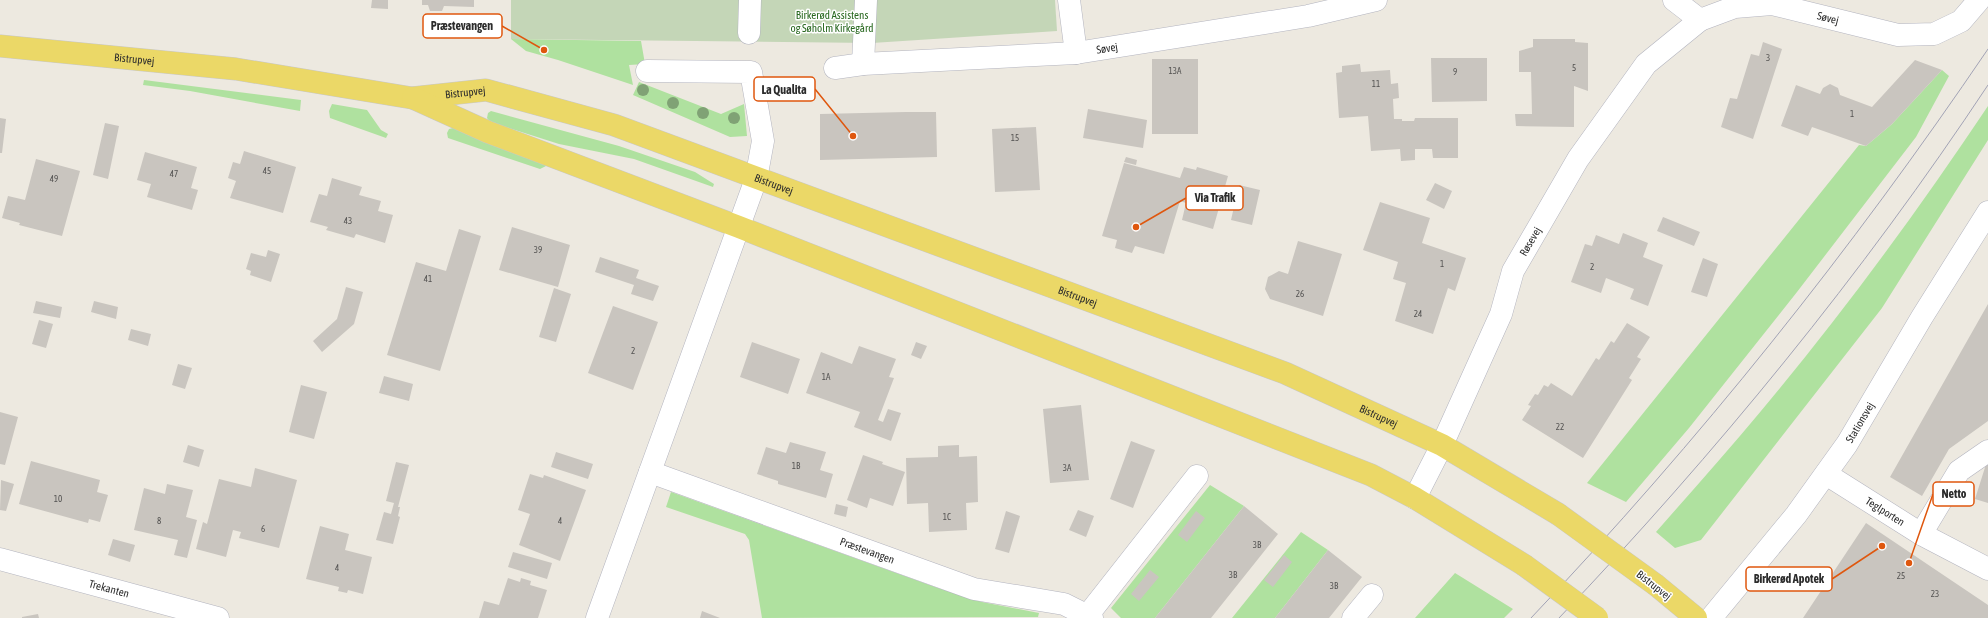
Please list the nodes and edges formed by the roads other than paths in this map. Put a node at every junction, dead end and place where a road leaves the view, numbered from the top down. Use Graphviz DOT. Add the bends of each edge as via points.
graph roads {
  1 [pos="750,0"];
  2 [pos="866,0"];
  3 [pos="1070,0"];
  4 [pos="1376,0"];
  5 [pos="1674,0"];
  6 [pos="1978,0"];
  7 [pos="1700,20"];
  8 [pos="749,33"];
  9 [pos="0,46"];
  10 [pos="1076,53"];
  11 [pos="863,64"];
  12 [pos="835,68"];
  13 [pos="647,71"];
  14 [pos="412,98"];
  15 [pos="756,179"];
  16 [pos="1988,212"];
  17 [pos="739,227"];
  18 [pos="1442,445"];
  19 [pos="1988,451"];
  20 [pos="650,472"];
  21 [pos="1826,474"];
  22 [pos="1196,476"];
  23 [pos="1415,498"];
  24 [pos="1921,534"];
  25 [pos="0,559"];
  26 [pos="1988,569"];
  27 [pos="1372,595"];
  28 [pos="1089,617"];
  29 [pos="218,618"];
  30 [pos="597,618"];
  31 [pos="1353,618"];
  32 [pos="1597,618"];
  33 [pos="1696,618"];
  34 [pos="1711,618"];
  1 -- 8 [label="street"];
  2 -- 11 [label="street"];
  3 -- 10 [label="street"];
  4 -- 10 [label="street, Søvej" via="1308,16"];
  5 -- 7 [label="street"];
  6 -- 7 [label="street, Søvej" via="1961,20 1934,34 1898,36 1772,4 1735,7"];
  7 -- 18 [label="street, Røsevej" via="1646,64 1578,159 1513,271 1501,314"];
  9 -- 14 [label="main road, Bistrupvej" via="236,70"];
  10 -- 11 [label="street, Søvej"];
  11 -- 12 [label="street, Søvej"];
  13 -- 15 [label="street" via="751,72 763,142"];
  14 -- 15 [label="main road, Bistrupvej" via="486,90 614,125"];
  14 -- 17 [label="main road, Bistrupvej" via="488,132"];
  15 -- 17 [label="street"];
  15 -- 18 [label="main road, Bistrupvej" via="1286,372"];
  16 -- 21 [label="street, Stationsvej" via="1847,444"];
  17 -- 20 [label="street"];
  17 -- 23 [label="main road, Bistrupvej" via="1372,476"];
  18 -- 23 [label="street, Røsevej"];
  18 -- 33 [label="main road, Bistrupvej, bridge" via="1558,514 1656,585"];
  19 -- 24 [label="street" via="1959,471"];
  20 -- 28 [label="street, Præstevangen" via="974,589 1064,604"];
  20 -- 30 [label="street"];
  21 -- 24 [label="street, Teglporten"];
  21 -- 34 [label="street, Stationsvej" via="1796,515"];
  22 -- 28 [label="street, Præstevangen"];
  23 -- 32 [label="main road, Bistrupvej, bridge" via="1524,565"];
  24 -- 26 [label="street, Teglporten"];
  25 -- 29 [label="street, Trekanten"];
  27 -- 31 [label="street"];
}
